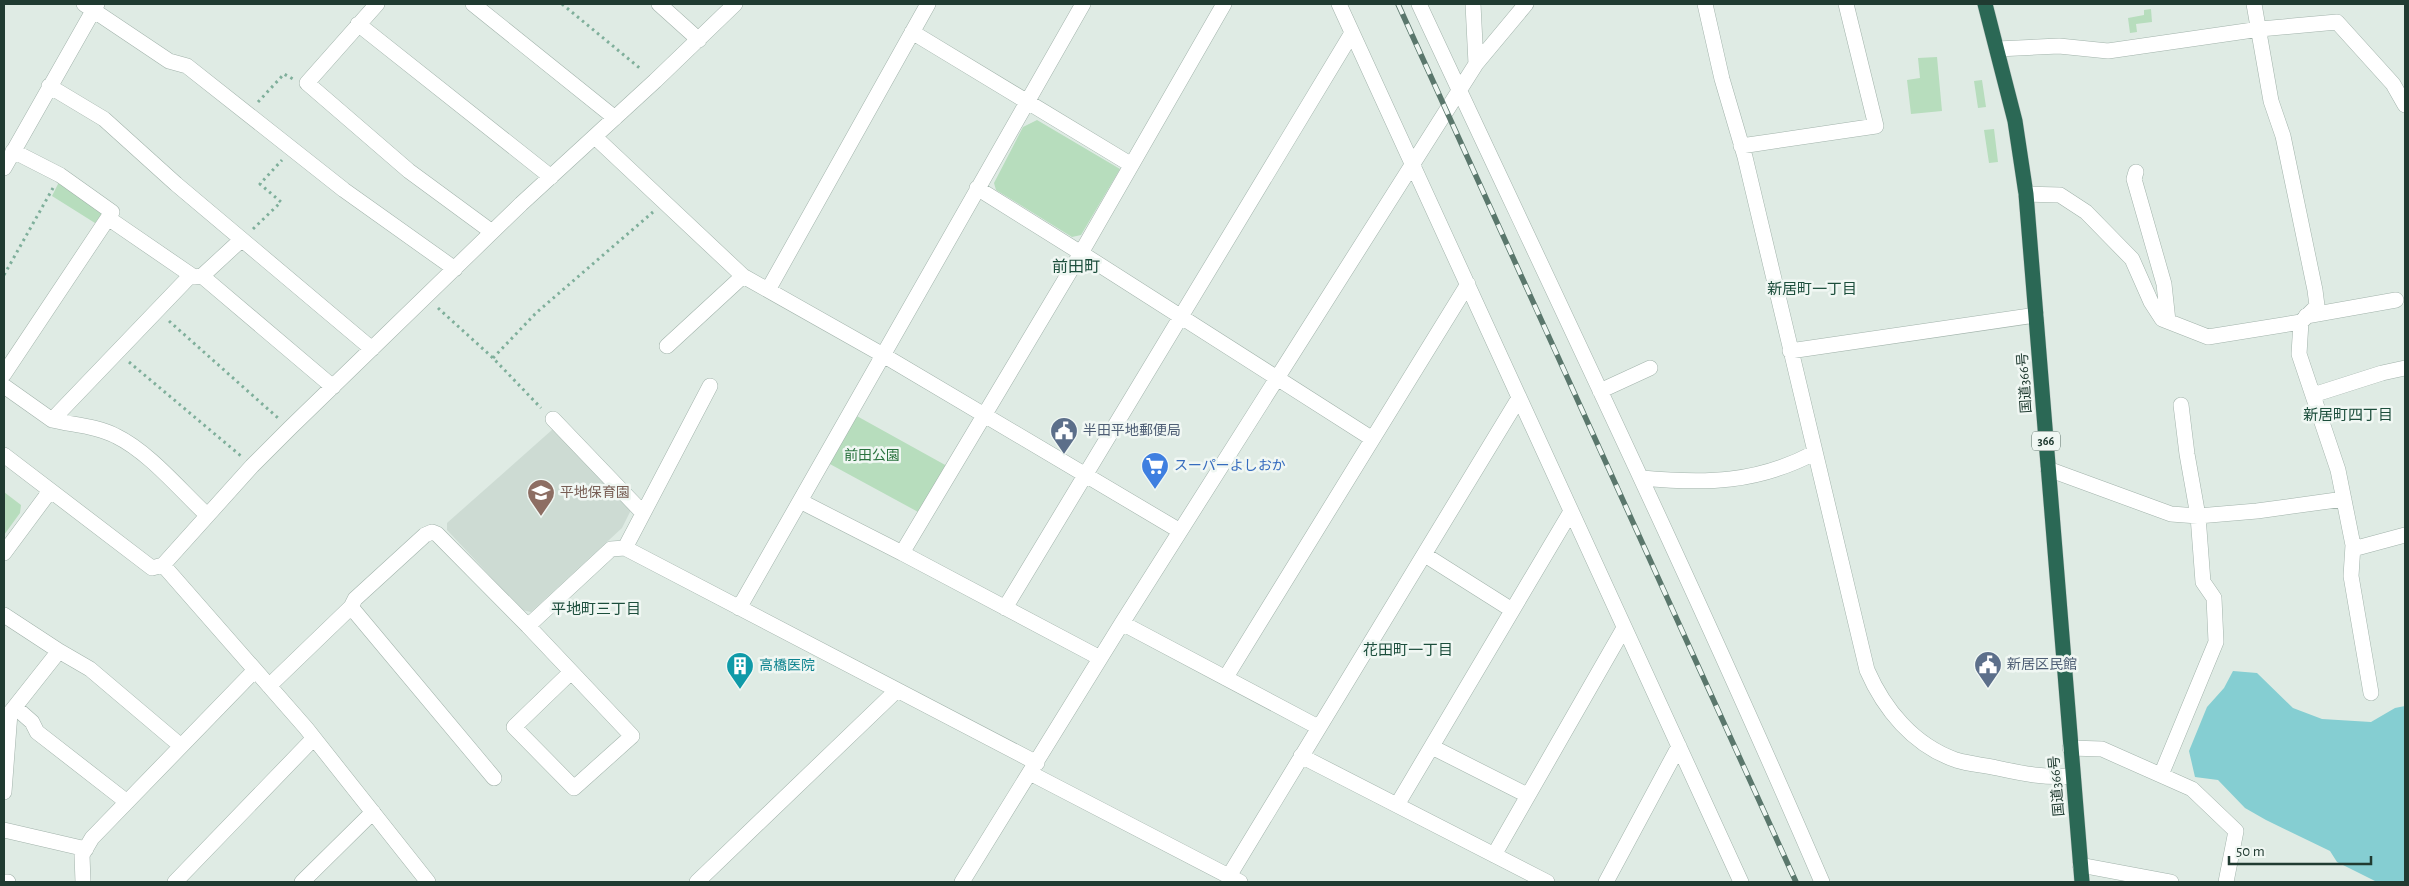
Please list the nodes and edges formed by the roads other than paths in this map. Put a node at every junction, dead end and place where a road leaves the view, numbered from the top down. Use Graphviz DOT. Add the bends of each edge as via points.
graph roads {
  1 [pos="377,4"];
  2 [pos="473,4"];
  3 [pos="659,4"];
  4 [pos="736,4"];
  5 [pos="928,4"];
  6 [pos="1083,4"];
  7 [pos="1224,4"];
  8 [pos="1339,4"];
  9 [pos="1419,4"];
  10 [pos="1474,4"];
  11 [pos="1526,4"];
  12 [pos="1705,4"];
  13 [pos="1846,4"];
  14 [pos="1985,4"];
  15 [pos="2254,4"];
  16 [pos="91,6"];
  17 [pos="358,24"];
  18 [pos="2260,29"];
  19 [pos="912,32"];
  20 [pos="1352,33"];
  21 [pos="699,40"];
  22 [pos="1997,49"];
  23 [pos="1476,64"];
  24 [pos="48,86"];
  25 [pos="1460,92"];
  26 [pos="1027,102"];
  27 [pos="2405,105"];
  28 [pos="615,118"];
  29 [pos="595,137"];
  30 [pos="1741,146"];
  31 [pos="13,151"];
  32 [pos="1130,164"];
  33 [pos="1413,164"];
  34 [pos="4,168"];
  35 [pos="2136,172"];
  36 [pos="551,177"];
  37 [pos="977,188"];
  38 [pos="2026,194"];
  39 [pos="108,218"];
  40 [pos="492,232"];
  41 [pos="241,240"];
  42 [pos="1081,253"];
  43 [pos="454,269"];
  44 [pos="197,276"];
  45 [pos="743,276"];
  46 [pos="1468,284"];
  47 [pos="768,290"];
  48 [pos="2396,300"];
  49 [pos="2036,315"];
  50 [pos="1182,316"];
  51 [pos="2303,319"];
  52 [pos="2168,321"];
  53 [pos="667,346"];
  54 [pos="372,350"];
  55 [pos="1790,351"];
  56 [pos="883,355"];
  57 [pos="1650,368"];
  58 [pos="2405,368"];
  59 [pos="4,374"];
  60 [pos="1279,378"];
  61 [pos="4,386"];
  62 [pos="710,386"];
  63 [pos="333,387"];
  64 [pos="1600,391"];
  65 [pos="2313,395"];
  66 [pos="1519,398"];
  67 [pos="2181,405"];
  68 [pos="984,414"];
  69 [pos="553,419"];
  70 [pos="52,420"];
  71 [pos="1371,438"];
  72 [pos="1814,453"];
  73 [pos="4,455"];
  74 [pos="2048,469"];
  75 [pos="1087,475"];
  76 [pos="1642,478"];
  77 [pos="50,490"];
  78 [pos="2344,499"];
  79 [pos="800,501"];
  80 [pos="643,512"];
  81 [pos="1570,512"];
  82 [pos="207,515"];
  83 [pos="2198,516"];
  84 [pos="1180,531"];
  85 [pos="2405,535"];
  86 [pos="625,548"];
  87 [pos="2353,549"];
  88 [pos="902,553"];
  89 [pos="4,554"];
  90 [pos="1425,555"];
  91 [pos="163,566"];
  92 [pos="351,606"];
  93 [pos="739,608"];
  94 [pos="1005,608"];
  95 [pos="1512,610"];
  96 [pos="4,615"];
  97 [pos="1122,623"];
  98 [pos="528,626"];
  99 [pos="1624,628"];
  100 [pos="59,651"];
  101 [pos="1100,658"];
  102 [pos="255,670"];
  103 [pos="571,672"];
  104 [pos="1226,677"];
  105 [pos="269,686"];
  106 [pos="896,691"];
  107 [pos="2371,693"];
  108 [pos="15,707"];
  109 [pos="1318,727"];
  110 [pos="314,738"];
  111 [pos="181,746"];
  112 [pos="1432,746"];
  113 [pos="1679,746"];
  114 [pos="2070,748"];
  115 [pos="1301,756"];
  116 [pos="1033,768"];
  117 [pos="2161,775"];
  118 [pos="2072,776"];
  119 [pos="494,778"];
  120 [pos="4,792"];
  121 [pos="1527,795"];
  122 [pos="127,802"];
  123 [pos="1397,805"];
  124 [pos="373,812"];
  125 [pos="4,830"];
  126 [pos="86,849"];
  127 [pos="1494,855"];
  128 [pos="2080,865"];
  129 [pos="1225,878"];
  130 [pos="4,882"];
  131 [pos="8,882"];
  132 [pos="83,882"];
  133 [pos="175,882"];
  134 [pos="302,882"];
  135 [pos="428,882"];
  136 [pos="697,882"];
  137 [pos="962,882"];
  138 [pos="1547,882"];
  139 [pos="1606,882"];
  140 [pos="1741,882"];
  141 [pos="1822,882"];
  142 [pos="2082,882"];
  143 [pos="2171,882"];
  144 [pos="2226,882"];
  1 -- 17 [label="street"];
  2 -- 28 [label="street"];
  3 -- 21 [label="street"];
  4 -- 21 [label="street"];
  5 -- 19 [label="street"];
  6 -- 26 [label="street"];
  7 -- 32 [label="street"];
  8 -- 20 [label="street"];
  9 -- 25 [label="street"];
  10 -- 23 [label="street"];
  11 -- 23 [label="street"];
  12 -- 30 [label="street"];
  13 -- 30 [label="street" via="1876,126"];
  14 -- 22 [label="highway, 国道366号 / 366"];
  15 -- 18 [label="street"];
  16 -- 24 [label="street"];
  16 -- 43 [label="street" via="170,61 187,66"];
  17 -- 36 [label="street"];
  17 -- 40 [label="street" via="306,83 409,172"];
  18 -- 22 [label="street" via="2108,52 2059,46"];
  18 -- 27 [label="street" via="2337,22 2393,84"];
  18 -- 51 [label="street" via="2271,101 2283,136 2314,282 2317,306"];
  19 -- 26 [label="street"];
  19 -- 47 [label="street"];
  20 -- 33 [label="street"];
  20 -- 50 [label="street"];
  21 -- 28 [label="street"];
  22 -- 38 [label="highway, 国道366号 / 366" via="2015,121"];
  23 -- 25 [label="street"];
  24 -- 31 [label="street"];
  24 -- 41 [label="street" via="104,119"];
  25 -- 33 [label="street"];
  25 -- 64 [label="street"];
  26 -- 32 [label="street"];
  26 -- 37 [label="street"];
  28 -- 29 [label="street"];
  29 -- 36 [label="street"];
  29 -- 45 [label="street"];
  30 -- 55 [label="street"];
  31 -- 34 [label="street"];
  31 -- 39 [label="street" via="60,175 112,212"];
  32 -- 42 [label="street"];
  33 -- 46 [label="street"];
  33 -- 60 [label="street"];
  35 -- 52 [label="street" via="2134,179 2164,284"];
  36 -- 40 [label="street"];
  37 -- 42 [label="street"];
  37 -- 56 [label="street"];
  38 -- 49 [label="highway, 国道366号 / 366"];
  38 -- 52 [label="street" via="2060,195 2086,212 2132,259 2151,302 2162,319"];
  39 -- 44 [label="street"];
  39 -- 59 [label="street"];
  40 -- 43 [label="street"];
  41 -- 44 [label="street"];
  41 -- 54 [label="street"];
  42 -- 50 [label="street"];
  42 -- 68 [label="street"];
  43 -- 54 [label="street"];
  44 -- 63 [label="street"];
  44 -- 70 [label="street" via="157,310"];
  45 -- 47 [label="street"];
  45 -- 53 [label="street"];
  46 -- 66 [label="street"];
  46 -- 71 [label="street"];
  47 -- 56 [label="street"];
  48 -- 51 [label="street"];
  49 -- 55 [label="street"];
  49 -- 74 [label="highway, 国道366号 / 366"];
  50 -- 60 [label="street"];
  50 -- 75 [label="street"];
  51 -- 52 [label="street" via="2208,337"];
  51 -- 65 [label="street" via="2299,354"];
  54 -- 63 [label="street"];
  55 -- 72 [label="street"];
  56 -- 68 [label="street"];
  56 -- 79 [label="street"];
  57 -- 64 [label="street"];
  58 -- 65 [label="street"];
  60 -- 71 [label="street"];
  60 -- 84 [label="street"];
  61 -- 70 [label="street"];
  62 -- 80 [label="street"];
  63 -- 82 [label="street"];
  64 -- 76 [label="street"];
  65 -- 78 [label="street" via="2338,470"];
  66 -- 81 [label="street"];
  66 -- 90 [label="street"];
  67 -- 83 [label="street"];
  68 -- 75 [label="street"];
  68 -- 88 [label="street"];
  69 -- 80 [label="street"];
  70 -- 82 [label="street" via="100,430 134,446"];
  71 -- 104 [label="street"];
  72 -- 76 [label="street" via="1776,470 1733,480 1689,482"];
  72 -- 118 [label="street" via="1867,670 1876,691 1900,724 1956,760 2044,778"];
  73 -- 77 [label="street"];
  74 -- 83 [label="street" via="2171,514"];
  74 -- 114 [label="highway, 国道366号 / 366"];
  75 -- 84 [label="street"];
  75 -- 94 [label="street"];
  76 -- 141 [label="street"];
  77 -- 89 [label="street"];
  77 -- 91 [label="street" via="152,568"];
  78 -- 83 [label="street"];
  78 -- 87 [label="street"];
  79 -- 88 [label="street"];
  79 -- 93 [label="street"];
  80 -- 86 [label="street"];
  81 -- 95 [label="street"];
  81 -- 99 [label="street"];
  82 -- 91 [label="street"];
  83 -- 117 [label="street" via="2203,582 2214,598 2216,642"];
  84 -- 97 [label="street"];
  85 -- 87 [label="street"];
  86 -- 93 [label="street"];
  86 -- 98 [label="street" via="611,549"];
  87 -- 107 [label="street" via="2351,576"];
  88 -- 94 [label="street"];
  90 -- 95 [label="street"];
  90 -- 109 [label="street"];
  91 -- 102 [label="street"];
  92 -- 98 [label="street" via="425,535 432,532"];
  92 -- 105 [label="street"];
  92 -- 119 [label="street"];
  93 -- 106 [label="street"];
  94 -- 101 [label="street"];
  95 -- 112 [label="street"];
  96 -- 100 [label="street"];
  97 -- 101 [label="street"];
  97 -- 104 [label="street"];
  98 -- 103 [label="street"];
  99 -- 113 [label="street"];
  99 -- 121 [label="street"];
  100 -- 108 [label="street"];
  100 -- 111 [label="street" via="90,669"];
  101 -- 116 [label="street"];
  102 -- 105 [label="street"];
  102 -- 111 [label="street"];
  103 -- 103 [label="street" via="632,736 574,788 514,727"];
  104 -- 109 [label="street"];
  105 -- 110 [label="street"];
  106 -- 116 [label="street"];
  106 -- 136 [label="street"];
  108 -- 120 [label="street" via="10,713"];
  108 -- 122 [label="street" via="32,722 37,732"];
  109 -- 115 [label="street"];
  110 -- 124 [label="street"];
  110 -- 133 [label="street"];
  111 -- 122 [label="street"];
  112 -- 121 [label="street"];
  112 -- 123 [label="street"];
  113 -- 139 [label="street"];
  113 -- 140 [label="street"];
  114 -- 117 [label="street" via="2102,750"];
  114 -- 118 [label="highway, 国道366号 / 366"];
  115 -- 123 [label="street"];
  115 -- 129 [label="street"];
  116 -- 129 [label="street"];
  116 -- 137 [label="street"];
  117 -- 144 [label="street" via="2192,790 2236,831"];
  118 -- 128 [label="highway, 国道366号 / 366"];
  121 -- 127 [label="street"];
  122 -- 126 [label="street" via="92,838"];
  123 -- 127 [label="street"];
  124 -- 134 [label="street"];
  124 -- 135 [label="street"];
  125 -- 126 [label="street"];
  126 -- 132 [label="street" via="82,855"];
  127 -- 138 [label="street"];
  128 -- 142 [label="highway, 国道366号 / 366"];
  128 -- 143 [label="street"];
  130 -- 131 [label="street"];
}
